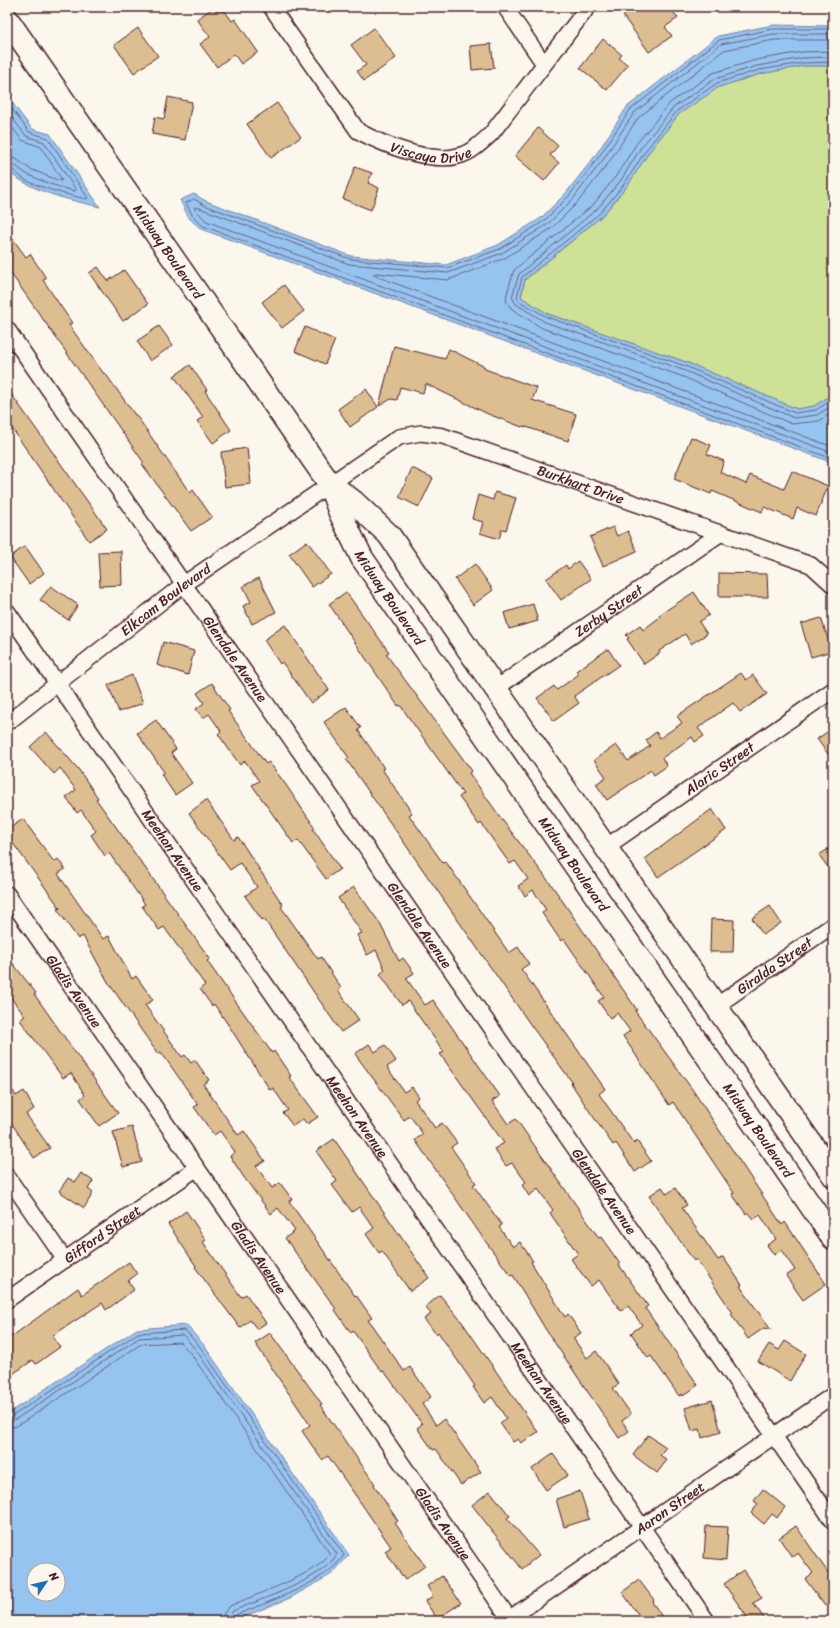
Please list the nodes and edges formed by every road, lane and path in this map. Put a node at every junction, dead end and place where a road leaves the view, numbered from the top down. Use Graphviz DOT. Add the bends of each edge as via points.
graph roads {
  1 [pos="271,7"];
  2 [pos="505,7"];
  3 [pos="588,7"];
  4 [pos="7,19"];
  5 [pos="544,64"];
  6 [pos="7,329"];
  7 [pos="329,483"];
  8 [pos="721,533"];
  9 [pos="184,584"];
  10 [pos="833,585"];
  11 [pos="7,612"];
  12 [pos="57,684"];
  13 [pos="495,689"];
  14 [pos="833,690"];
  15 [pos="7,723"];
  16 [pos="606,847"];
  17 [pos="7,894"];
  18 [pos="833,925"];
  19 [pos="716,1006"];
  20 [pos="831,1167"];
  21 [pos="197,1168"];
  22 [pos="7,1176"];
  23 [pos="833,1238"];
  24 [pos="65,1260"];
  25 [pos="7,1300"];
  26 [pos="833,1395"];
  27 [pos="774,1436"];
  28 [pos="833,1521"];
  29 [pos="642,1527"];
  30 [pos="509,1620"];
  31 [pos="707,1621"];
  1 -- 5 [label="street, Viscaya Drive" via="358,130 378,142 436,159 458,156 478,146 491,134"];
  2 -- 5 [label="street"];
  3 -- 5 [label="street, Viscaya Drive"];
  4 -- 7 [label="street, Midway Boulevard"];
  6 -- 9 [label="street, Glendale Avenue"];
  7 -- 8 [label="street, Burkhart Drive" via="399,437 421,433 443,436"];
  7 -- 9 [label="street, Elkcam Boulevard"];
  7 -- 13 [label="street, Midway Boulevard" via="354,502 389,535"];
  7 -- 23 [label="street, Midway Boulevard" via="340,513 362,558"];
  8 -- 10 [label="street, Burkhart Drive" via="811,565"];
  8 -- 13 [label="street, Zerby Street"];
  9 -- 12 [label="street, Elkcam Boulevard"];
  9 -- 27 [label="street, Glendale Avenue"];
  11 -- 12 [label="street, Meehan Avenue"];
  12 -- 15 [label="street, Elkcam Boulevard"];
  12 -- 29 [label="street, Meehan Avenue"];
  13 -- 16 [label="street, Midway Boulevard"];
  14 -- 16 [label="street, Alaric Street"];
  16 -- 19 [label="street, Midway Boulevard"];
  17 -- 21 [label="street, Gladis Avenue"];
  18 -- 19 [label="street, Giralda Street"];
  19 -- 20 [label="street, Midway Boulevard"];
  21 -- 24 [label="street, Gifford Street"];
  21 -- 30 [label="street, Gladis Avenue"];
  22 -- 24 [label="street"];
  24 -- 25 [label="street, Gifford Street"];
  26 -- 27 [label="street, Aaron Street"];
  27 -- 28 [label="street, Glendale Avenue"];
  27 -- 29 [label="street, Aaron Street"];
  29 -- 30 [label="street, Aaron Street"];
  29 -- 31 [label="street, Meehan Avenue"];
}
